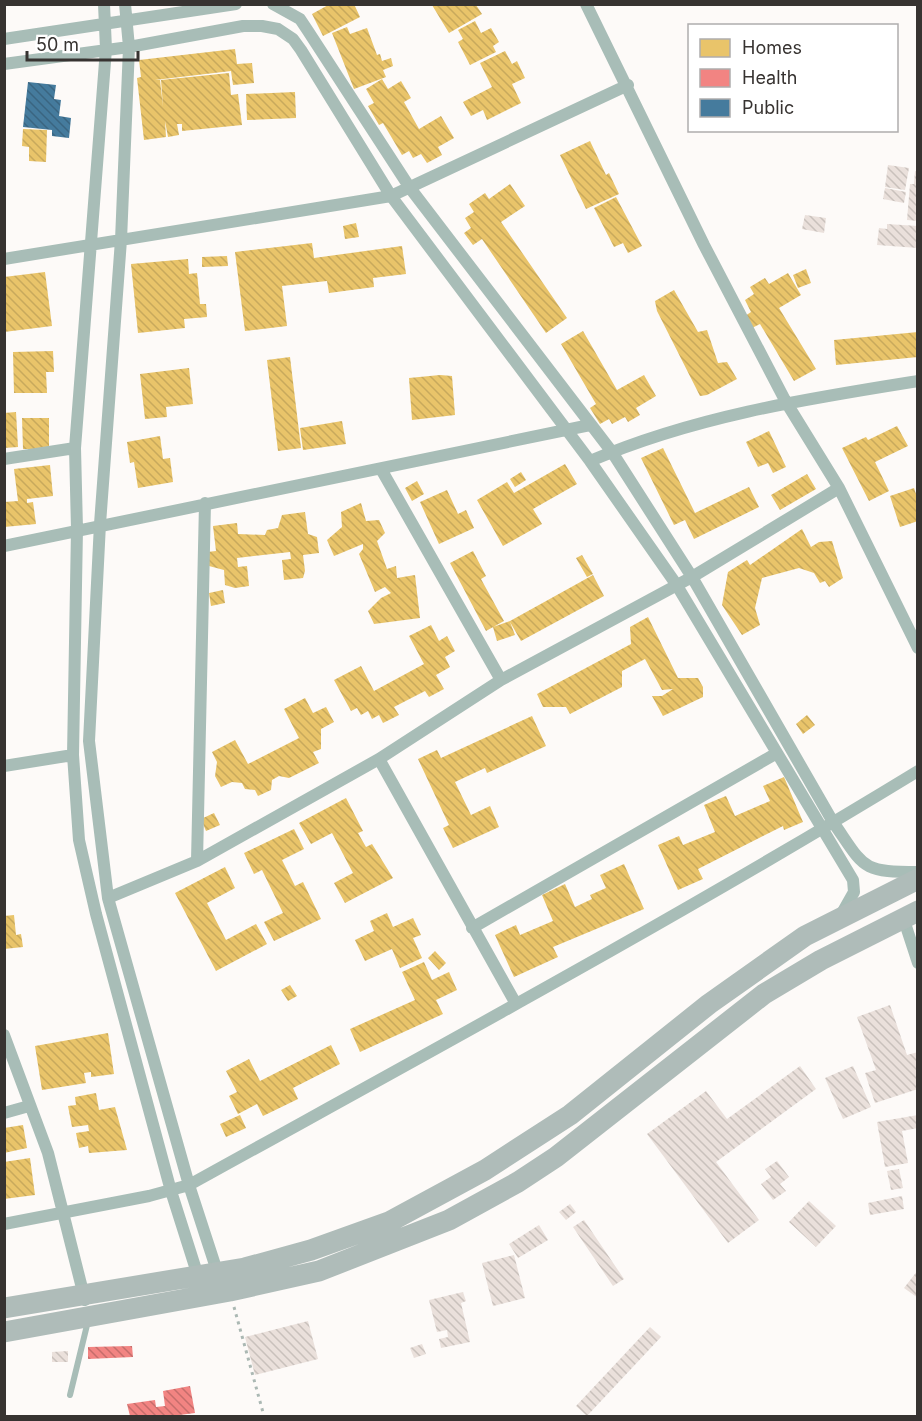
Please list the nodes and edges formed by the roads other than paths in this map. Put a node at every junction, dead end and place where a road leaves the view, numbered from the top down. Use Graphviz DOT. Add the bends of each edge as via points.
graph roads {
  1 [pos="104,4"];
  2 [pos="125,4"];
  3 [pos="236,4"];
  4 [pos="273,4"];
  5 [pos="586,4"];
  6 [pos="127,22"];
  7 [pos="106,24"];
  8 [pos="4,39"];
  9 [pos="129,46"];
  10 [pos="106,49"];
  11 [pos="4,64"];
  12 [pos="628,85"];
  13 [pos="410,188"];
  14 [pos="391,196"];
  15 [pos="121,240"];
  16 [pos="91,245"];
  17 [pos="4,259"];
  18 [pos="918,381"];
  19 [pos="786,402"];
  20 [pos="590,425"];
  21 [pos="566,432"];
  22 [pos="75,448"];
  23 [pos="612,452"];
  24 [pos="4,459"];
  25 [pos="590,461"];
  26 [pos="381,469"];
  27 [pos="839,488"];
  28 [pos="205,504"];
  29 [pos="100,524"];
  30 [pos="77,529"];
  31 [pos="4,546"];
  32 [pos="692,577"];
  33 [pos="676,584"];
  34 [pos="918,648"];
  35 [pos="501,680"];
  36 [pos="777,753"];
  37 [pos="74,755"];
  38 [pos="380,759"];
  39 [pos="4,766"];
  40 [pos="918,771"];
  41 [pos="833,822"];
  42 [pos="821,829"];
  43 [pos="197,861"];
  44 [pos="918,872"];
  45 [pos="918,879"];
  46 [pos="108,897"];
  47 [pos="910,914"];
  48 [pos="840,916"];
  49 [pos="472,928"];
  50 [pos="918,963"];
  51 [pos="516,1004"];
  52 [pos="4,1035"];
  53 [pos="29,1106"];
  54 [pos="4,1113"];
  55 [pos="189,1185"];
  56 [pos="171,1191"];
  57 [pos="61,1212"];
  58 [pos="4,1224"];
  59 [pos="207,1274"];
  60 [pos="84,1295"];
  61 [pos="4,1308"];
  62 [pos="88,1317"];
  63 [pos="4,1332"];
  64 [pos="70,1395"];
  1 -- 7 [label="street"];
  2 -- 6 [label="street"];
  3 -- 6 [label="street"];
  4 -- 13 [label="street" via="300,19 309,31"];
  5 -- 12 [label="street"];
  6 -- 7 [label="street"];
  6 -- 9 [label="street"];
  7 -- 8 [label="street"];
  7 -- 10 [label="street"];
  9 -- 10 [label="street"];
  9 -- 14 [label="street" via="243,26 278,29 302,50"];
  9 -- 15 [label="street"];
  10 -- 11 [label="street"];
  10 -- 16 [label="street"];
  12 -- 13 [label="street"];
  12 -- 19 [label="street" via="704,245"];
  13 -- 14 [label="street"];
  13 -- 20 [label="street"];
  14 -- 15 [label="street"];
  14 -- 21 [label="street"];
  15 -- 16 [label="street"];
  15 -- 29 [label="street"];
  16 -- 17 [label="street"];
  16 -- 22 [label="street"];
  18 -- 19 [label="street"];
  19 -- 23 [label="street" via="703,420"];
  19 -- 27 [label="street"];
  20 -- 21 [label="street"];
  20 -- 23 [label="street"];
  21 -- 25 [label="street"];
  21 -- 26 [label="street"];
  22 -- 24 [label="street"];
  22 -- 30 [label="street"];
  23 -- 25 [label="street"];
  23 -- 32 [label="street"];
  25 -- 33 [label="street"];
  26 -- 28 [label="street"];
  26 -- 35 [label="street"];
  27 -- 32 [label="street"];
  27 -- 34 [label="street"];
  28 -- 29 [label="street"];
  28 -- 43 [label="street"];
  29 -- 30 [label="street"];
  29 -- 46 [label="street" via="89,741"];
  30 -- 31 [label="street"];
  30 -- 37 [label="street"];
  32 -- 33 [label="street"];
  32 -- 41 [label="street"];
  33 -- 35 [label="street"];
  33 -- 36 [label="street"];
  35 -- 38 [label="street"];
  36 -- 42 [label="street"];
  36 -- 49 [label="street"];
  37 -- 39 [label="street"];
  37 -- 56 [label="street" via="79,840"];
  38 -- 43 [label="street"];
  38 -- 49 [label="street"];
  40 -- 41 [label="street"];
  41 -- 42 [label="street"];
  41 -- 44 [label="street" via="867,867"];
  42 -- 48 [label="street" via="853,880 854,892"];
  42 -- 51 [label="street"];
  43 -- 46 [label="street"];
  45 -- 48 [label="highway"];
  46 -- 55 [label="street"];
  47 -- 50 [label="street"];
  47 -- 62 [label="highway" via="764,994 611,1116 508,1188 449,1220 319,1271"];
  48 -- 59 [label="highway" via="741,980 570,1115 438,1196 389,1222 311,1250"];
  49 -- 51 [label="street"];
  51 -- 55 [label="street"];
  52 -- 53 [label="street"];
  53 -- 54 [label="street"];
  53 -- 57 [label="street" via="48,1153"];
  55 -- 56 [label="street"];
  55 -- 59 [label="street"];
  56 -- 57 [label="street"];
  56 -- 59 [label="street"];
  57 -- 58 [label="street"];
  57 -- 60 [label="street"];
  59 -- 60 [label="highway"];
  60 -- 61 [label="highway"];
  60 -- 62 [label="street"];
  62 -- 63 [label="highway"];
  62 -- 64 [label="lane"];
}
